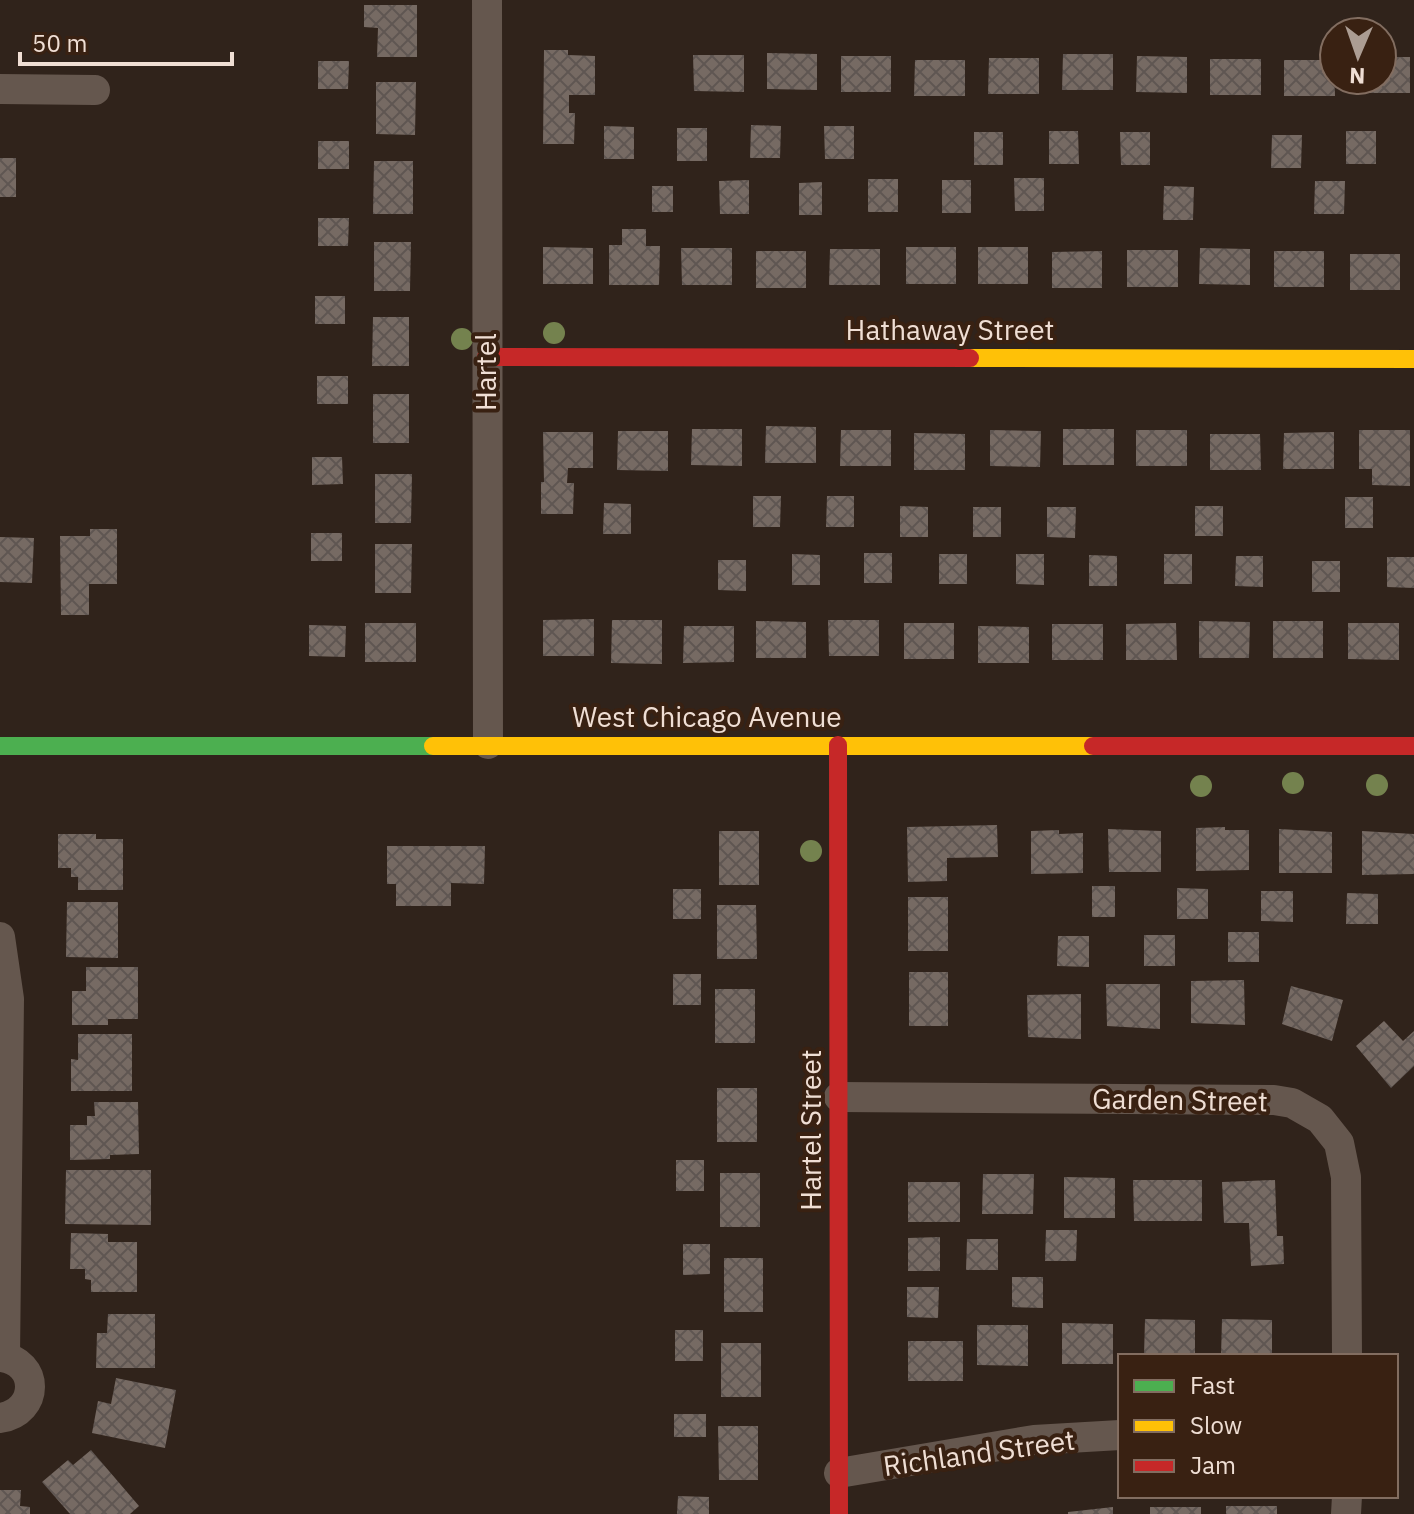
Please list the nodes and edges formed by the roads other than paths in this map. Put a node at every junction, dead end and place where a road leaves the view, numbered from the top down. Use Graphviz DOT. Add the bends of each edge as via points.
graph roads {
  1 [pos="487,0"];
  2 [pos="0,89"];
  3 [pos="95,90"];
  4 [pos="486,357"];
  5 [pos="1414,359"];
  6 [pos="488,744"];
  7 [pos="838,745"];
  8 [pos="0,746"];
  9 [pos="1414,746"];
  10 [pos="0,937"];
  11 [pos="839,1097"];
  12 [pos="3,1145"];
  13 [pos="1347,1354"];
  14 [pos="2,1357"];
  15 [pos="0,1418"];
  16 [pos="1118,1435"];
  17 [pos="839,1473"];
  18 [pos="839,1514"];
  1 -- 4 [label="street, Hartel"];
  2 -- 3 [label="street"];
  4 -- 5 [label="street, Hathaway Street"];
  4 -- 6 [label="street, Hartel"];
  6 -- 7 [label="street, West Chicago Avenue"];
  6 -- 8 [label="street, West Chicago Avenue"];
  7 -- 9 [label="street, West Chicago Avenue"];
  7 -- 11 [label="street, Hartel Street"];
  10 -- 12 [label="street" via="9,999"];
  11 -- 13 [label="street, Garden Street" via="1292,1103 1320,1119 1339,1143 1344,1165"];
  11 -- 17 [label="street, Hartel Street"];
  12 -- 14 [label="street"];
  14 -- 15 [label="street" via="14,1360 28,1375 30,1394 19,1411"];
  16 -- 17 [label="street, Richland Street" via="1034,1440"];
  17 -- 18 [label="street, Hartel Street"];
}
